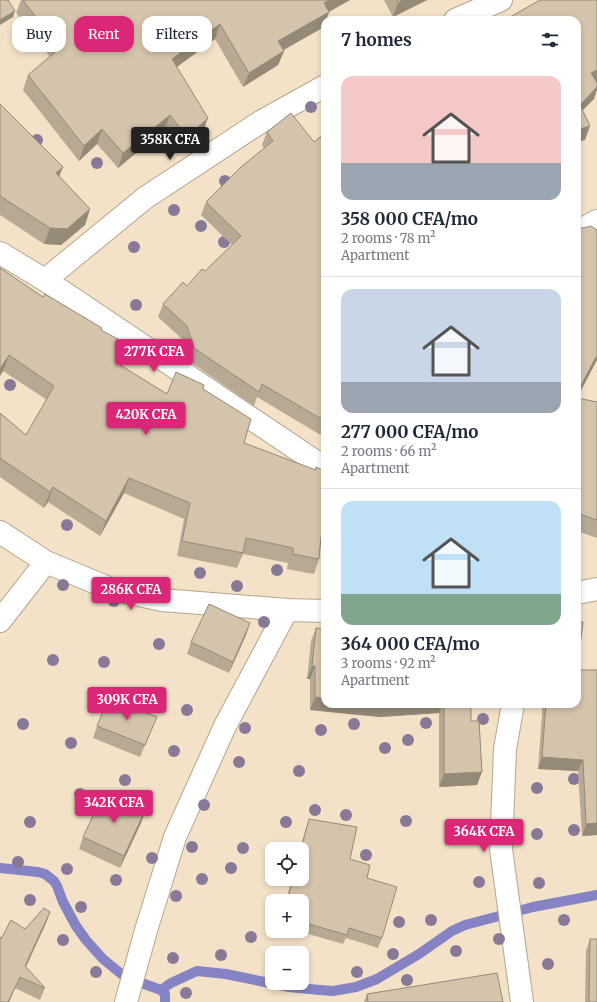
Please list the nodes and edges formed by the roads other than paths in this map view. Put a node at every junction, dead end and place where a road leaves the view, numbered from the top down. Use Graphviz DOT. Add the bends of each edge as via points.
graph roads {
  1 [pos="501,0"];
  2 [pos="465,16"];
  3 [pos="321,88"];
  4 [pos="597,221"];
  5 [pos="581,230"];
  6 [pos="0,253"];
  7 [pos="45,280"];
  8 [pos="321,465"];
  9 [pos="0,532"];
  10 [pos="46,562"];
  11 [pos="597,589"];
  12 [pos="581,592"];
  13 [pos="287,610"];
  14 [pos="321,611"];
  15 [pos="0,621"];
  16 [pos="512,708"];
  17 [pos="126,1002"];
  18 [pos="522,1002"];
  1 -- 2 [label="street"];
  3 -- 7 [label="street" via="262,121 145,198"];
  4 -- 5 [label="street"];
  6 -- 7 [label="street"];
  7 -- 8 [label="street"];
  9 -- 10 [label="street"];
  10 -- 13 [label="street" via="111,589 162,600"];
  10 -- 15 [label="street"];
  11 -- 12 [label="street"];
  13 -- 14 [label="street"];
  13 -- 17 [label="street" via="225,726 175,837"];
  16 -- 18 [label="street" via="505,749 501,849"];
}
